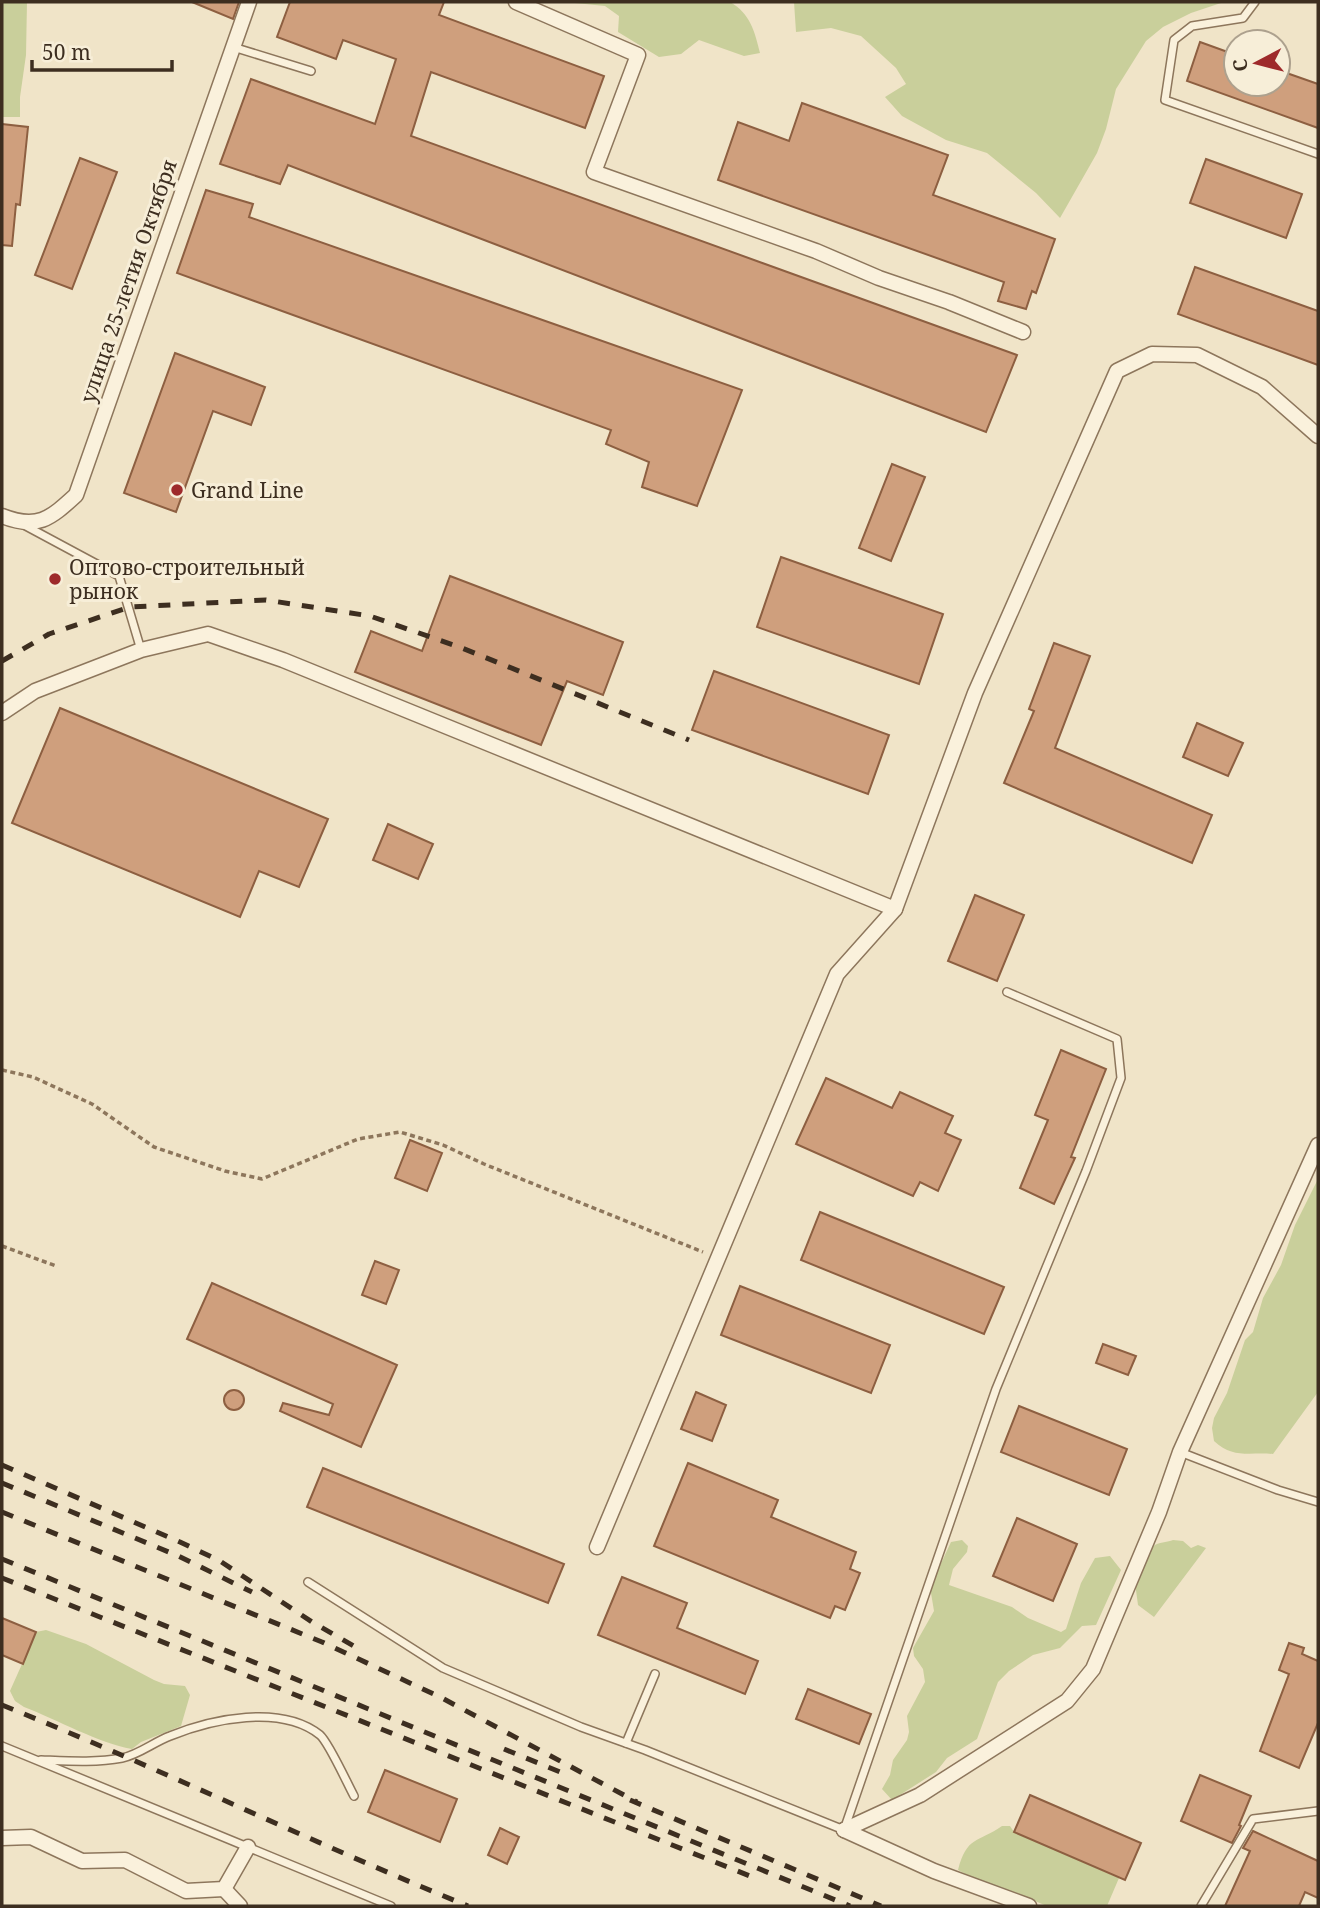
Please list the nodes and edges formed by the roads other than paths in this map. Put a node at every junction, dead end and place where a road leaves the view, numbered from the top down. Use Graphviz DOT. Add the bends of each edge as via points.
graph roads {
  1 [pos="248,2"];
  2 [pos="516,2"];
  3 [pos="1255,2"];
  4 [pos="233,47"];
  5 [pos="311,71"];
  6 [pos="1318,154"];
  7 [pos="1023,332"];
  8 [pos="1318,436"];
  9 [pos="2,516"];
  10 [pos="20,523"];
  11 [pos="141,650"];
  12 [pos="2,713"];
  13 [pos="895,909"];
  14 [pos="1007,992"];
  15 [pos="1318,1145"];
  16 [pos="1315,1161"];
  17 [pos="1180,1452"];
  18 [pos="1318,1502"];
  19 [pos="597,1547"];
  20 [pos="307,1582"];
  21 [pos="655,1674"];
  22 [pos="626,1743"];
  23 [pos="2,1746"];
  24 [pos="34,1759"];
  25 [pos="354,1796"];
  26 [pos="1318,1811"];
  27 [pos="844,1830"];
  28 [pos="2,1838"];
  29 [pos="248,1847"];
  30 [pos="224,1889"];
  31 [pos="240,1906"];
  32 [pos="391,1906"];
  33 [pos="1029,1906"];
  34 [pos="1201,1906"];
  1 -- 4 [label="street, улица 25-летия Октября"];
  2 -- 7 [label="street" via="638,55 594,172 816,251"];
  3 -- 6 [label="lane" via="1243,18 1192,26 1174,40 1165,100"];
  4 -- 5 [label="lane"];
  4 -- 10 [label="street, улица 25-летия Октября" via="76,495 51,517"];
  8 -- 13 [label="street" via="1262,387 1198,355 1152,354 1118,371 975,693"];
  9 -- 10 [label="street"];
  10 -- 11 [label="lane" via="119,576"];
  11 -- 12 [label="street" via="35,691"];
  11 -- 13 [label="street" via="208,634 220,638"];
  13 -- 19 [label="street" via="837,974"];
  14 -- 27 [label="lane" via="1116,1040 1121,1077 996,1389"];
  15 -- 16 [label="street"];
  16 -- 17 [label="street"];
  17 -- 18 [label="lane"];
  17 -- 27 [label="street" via="1094,1669 1068,1701 920,1796"];
  20 -- 22 [label="lane" via="443,1668"];
  21 -- 22 [label="lane"];
  22 -- 27 [label="lane"];
  23 -- 24 [label="lane"];
  24 -- 25 [label="lane" via="123,1758 228,1719 265,1717 294,1722 321,1736"];
  24 -- 29 [label="lane"];
  26 -- 34 [label="lane" via="1253,1819"];
  27 -- 33 [label="street" via="934,1871"];
  28 -- 30 [label="street" via="31,1837 82,1861 125,1860 186,1891"];
  29 -- 30 [label="street"];
  29 -- 32 [label="lane"];
  30 -- 31 [label="street"];
}
